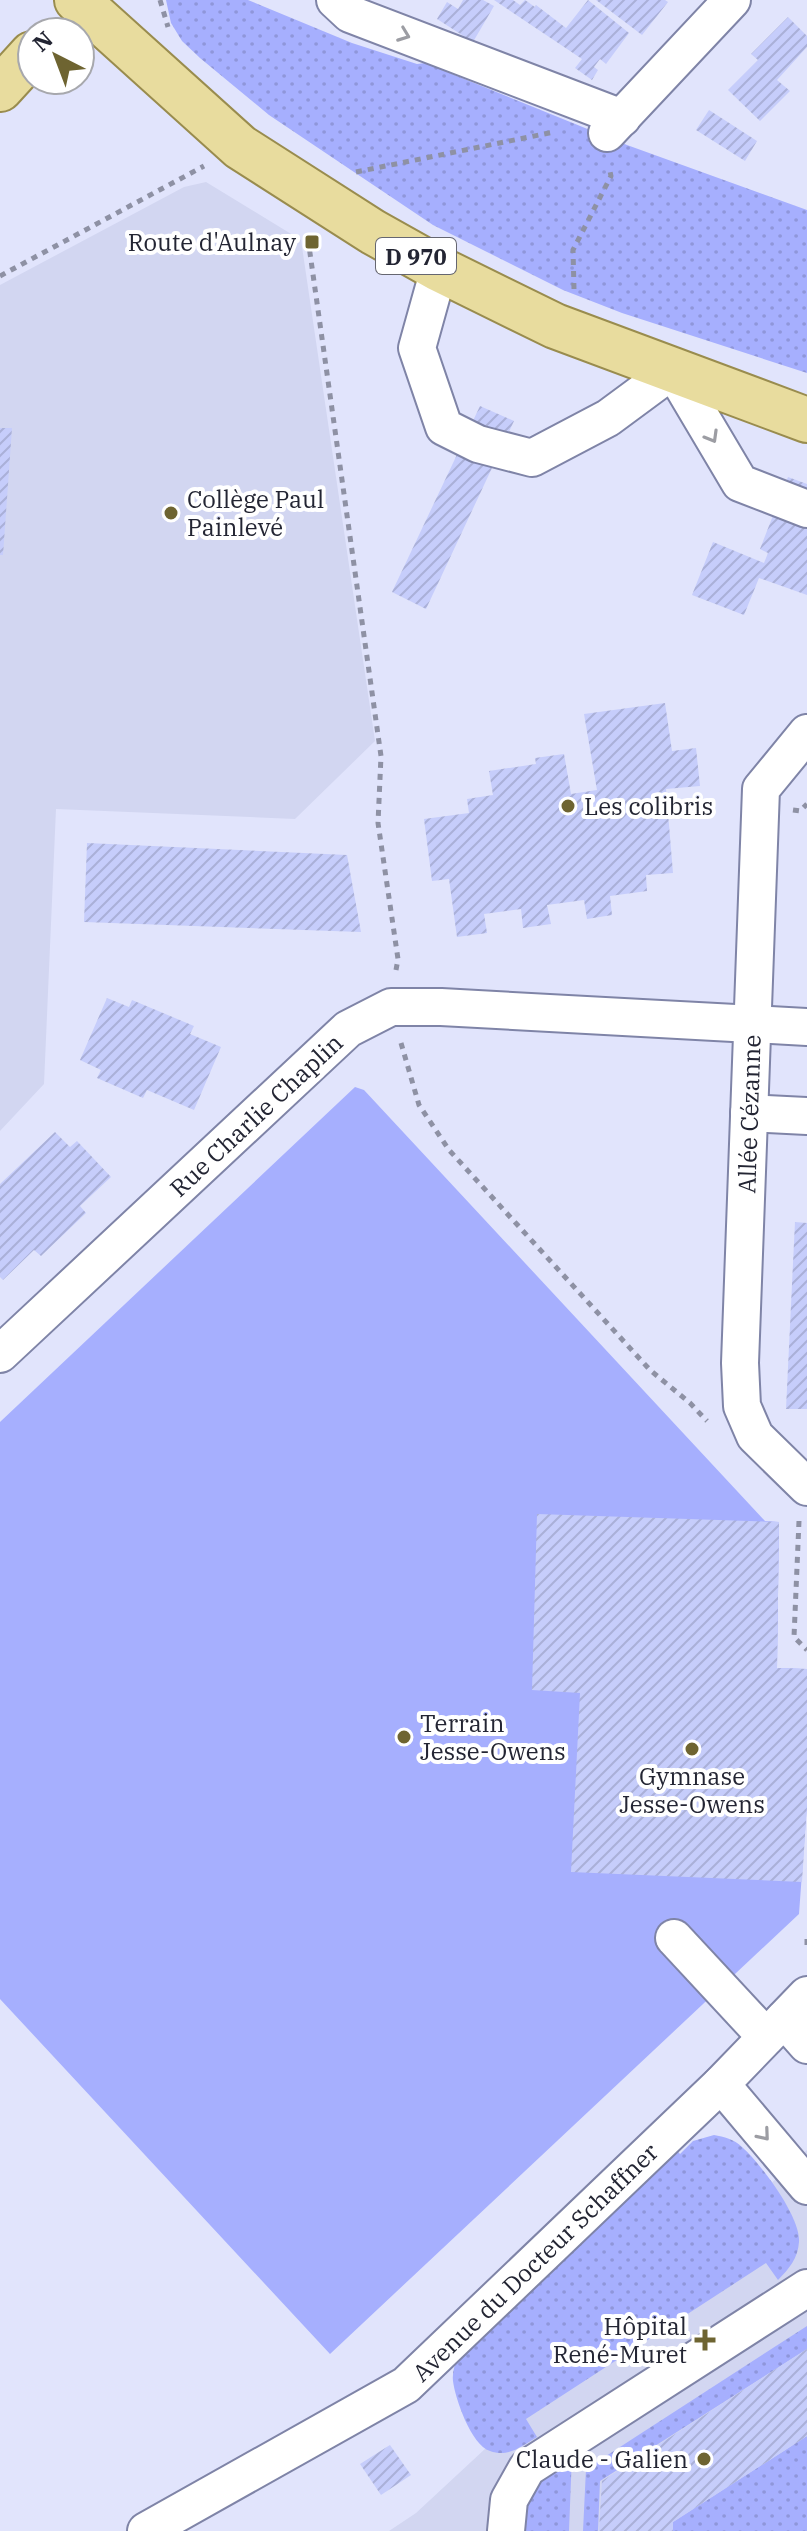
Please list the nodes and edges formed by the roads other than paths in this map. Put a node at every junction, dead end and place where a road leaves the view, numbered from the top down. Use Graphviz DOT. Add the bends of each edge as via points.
graph roads {
  1 [pos="335,0"];
  2 [pos="732,0"];
  3 [pos="72,8"];
  4 [pos="16,72"];
  5 [pos="0,89"];
  6 [pos="439,269"];
  7 [pos="673,370"];
  8 [pos="807,420"];
  9 [pos="807,509"];
  10 [pos="807,733"];
  11 [pos="752,1025"];
  12 [pos="807,1027"];
  13 [pos="749,1113"];
  14 [pos="807,1116"];
  15 [pos="0,1354"];
  16 [pos="803,1503"];
  17 [pos="674,1938"];
  18 [pos="791,2024"];
  19 [pos="721,2084"];
  20 [pos="807,2186"];
  21 [pos="807,2288"];
  22 [pos="146,2531"];
  23 [pos="506,2531"];
  1 -- 2 [label="street, one-way" via="350,14 613,128"];
  3 -- 6 [label="main road, D 970" via="240,147"];
  4 -- 5 [label="main road"];
  6 -- 7 [label="main road, D 970" via="555,326"];
  6 -- 7 [label="street" via="417,348 444,427 478,444 532,458 608,418"];
  7 -- 8 [label="main road, D 970"];
  7 -- 9 [label="street, one-way" via="740,483"];
  10 -- 11 [label="street, Allée Cézanne" via="761,789"];
  11 -- 12 [label="street, Rue Charlie Chaplin"];
  11 -- 13 [label="street, Allée Cézanne"];
  11 -- 15 [label="street, Rue Charlie Chaplin" via="391,1007 348,1029"];
  13 -- 14 [label="street"];
  13 -- 16 [label="street, Allée Cézanne" via="742,1406 755,1436"];
  17 -- 18 [label="street"];
  18 -- 19 [label="street, Avenue du Docteur Schaffner"];
  19 -- 20 [label="street, one-way"];
  19 -- 22 [label="street, Avenue du Docteur Schaffner" via="406,2385"];
  21 -- 23 [label="street" via="527,2468 509,2500"];
}
